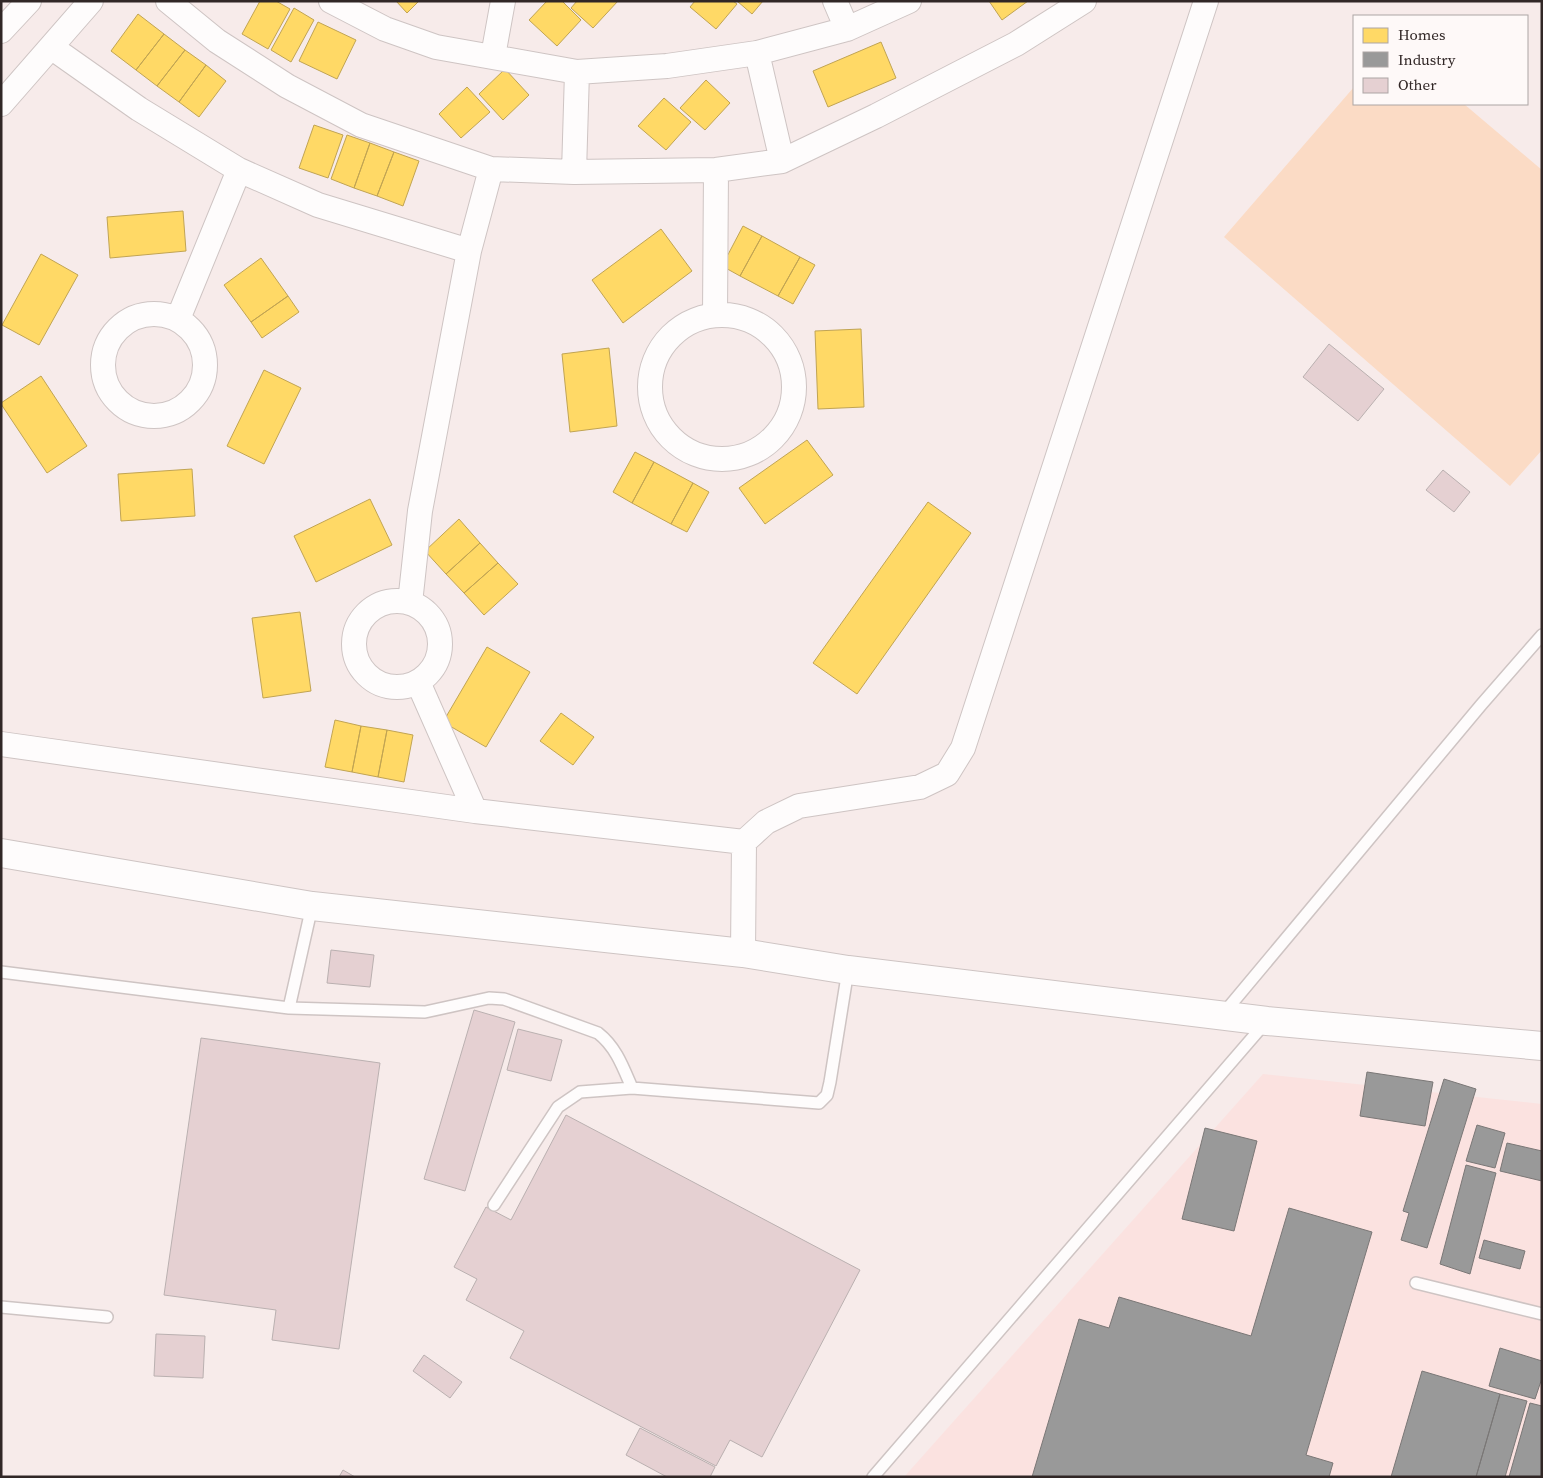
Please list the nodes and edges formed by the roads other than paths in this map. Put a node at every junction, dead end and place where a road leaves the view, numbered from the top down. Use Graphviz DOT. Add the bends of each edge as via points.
graph roads {
  1 [pos="29,1"];
  2 [pos="91,1"];
  3 [pos="168,1"];
  4 [pos="331,1"];
  5 [pos="503,1"];
  6 [pos="835,1"];
  7 [pos="909,1"];
  8 [pos="1084,1"];
  9 [pos="1206,1"];
  10 [pos="846,29"];
  11 [pos="1,31"];
  12 [pos="51,47"];
  13 [pos="757,53"];
  14 [pos="493,56"];
  15 [pos="577,72"];
  16 [pos="1,104"];
  17 [pos="782,161"];
  18 [pos="490,169"];
  19 [pos="239,170"];
  20 [pos="716,170"];
  21 [pos="574,172"];
  22 [pos="469,251"];
  23 [pos="715,314"];
  24 [pos="178,319"];
  25 [pos="410,602"];
  26 [pos="1542,635"];
  27 [pos="418,682"];
  28 [pos="1,744"];
  29 [pos="475,811"];
  30 [pos="744,842"];
  31 [pos="1,853"];
  32 [pos="312,906"];
  33 [pos="743,953"];
  34 [pos="848,970"];
  35 [pos="1,972"];
  36 [pos="288,1008"];
  37 [pos="1222,1015"];
  38 [pos="1267,1021"];
  39 [pos="1542,1046"];
  40 [pos="632,1088"];
  41 [pos="494,1205"];
  42 [pos="1416,1283"];
  43 [pos="1,1307"];
  44 [pos="1542,1314"];
  45 [pos="107,1317"];
  46 [pos="873,1477"];
  1 -- 11 [label="street"];
  2 -- 12 [label="street"];
  3 -- 18 [label="street" via="217,41 287,86 353,121"];
  4 -- 14 [label="street" via="385,30 436,47"];
  5 -- 14 [label="street"];
  6 -- 10 [label="street"];
  7 -- 10 [label="street"];
  8 -- 17 [label="street" via="1016,44"];
  9 -- 30 [label="street" via="963,748 947,774 920,786 800,806 766,822"];
  10 -- 13 [label="street"];
  12 -- 16 [label="street"];
  12 -- 19 [label="street" via="139,109"];
  13 -- 15 [label="street" via="667,66"];
  13 -- 17 [label="street"];
  14 -- 15 [label="street"];
  15 -- 21 [label="street"];
  17 -- 20 [label="street"];
  18 -- 21 [label="street"];
  18 -- 22 [label="street"];
  19 -- 22 [label="street" via="318,205"];
  19 -- 24 [label="street"];
  20 -- 21 [label="street"];
  20 -- 23 [label="street"];
  22 -- 25 [label="street" via="420,511"];
  23 -- 23 [label="street" via="688,323 665,342 652,367 649,395 658,422 676,444 701,458 730,460 757,452 779,434 792,408 795,380 786,352 768,330 743,317"];
  24 -- 24 [label="street" via="159,313 139,315 121,325 108,341 102,361 105,381 114,399 130,412 150,417 170,415 188,405 200,389 206,369 204,349 194,331"];
  25 -- 27 [label="street" via="424,610 435,623 440,640 435,664"];
  25 -- 27 [label="street" via="393,601 377,606 364,617 356,632 354,649 359,665 370,678 385,686 402,687"];
  26 -- 37 [label="lane"];
  27 -- 29 [label="street"];
  28 -- 29 [label="street"];
  29 -- 30 [label="street"];
  30 -- 33 [label="street"];
  31 -- 32 [label="main road"];
  32 -- 33 [label="main road"];
  32 -- 36 [label="lane"];
  33 -- 34 [label="main road"];
  34 -- 37 [label="main road"];
  34 -- 40 [label="lane" via="830,1082 827,1095 819,1103"];
  35 -- 36 [label="lane"];
  36 -- 40 [label="lane" via="425,1012 489,998 504,999 598,1033 618,1056"];
  37 -- 38 [label="main road"];
  38 -- 39 [label="main road"];
  38 -- 46 [label="lane"];
  40 -- 41 [label="lane" via="580,1092 558,1107"];
  42 -- 44 [label="lane"];
  43 -- 45 [label="lane"];
}
